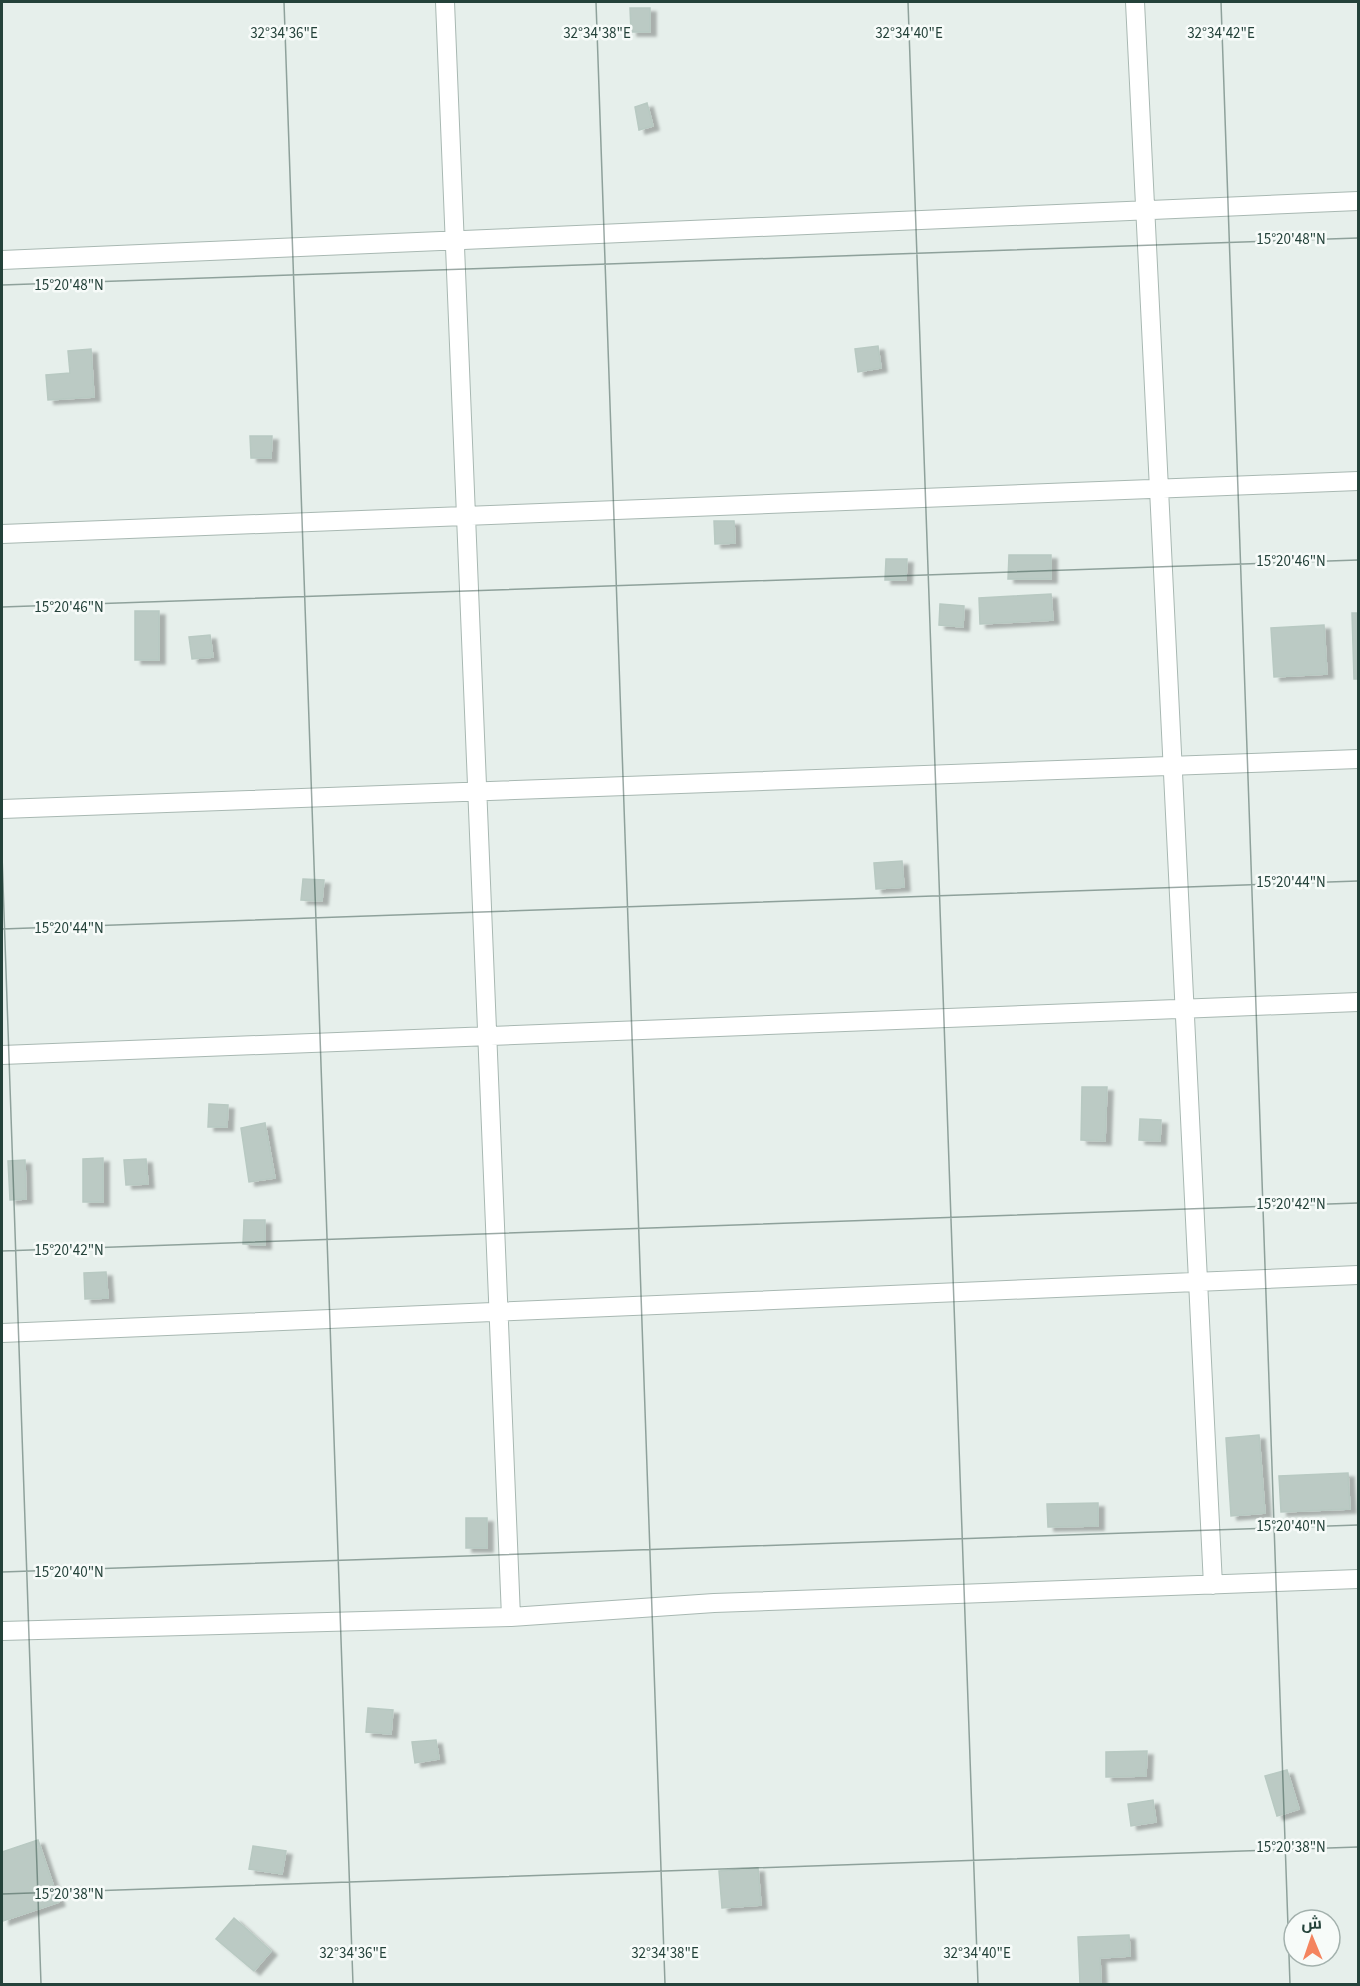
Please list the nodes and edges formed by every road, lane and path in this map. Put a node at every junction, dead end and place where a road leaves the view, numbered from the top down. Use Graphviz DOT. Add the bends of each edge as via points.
graph roads {
  1 [pos="445,2"];
  2 [pos="1135,2"];
  3 [pos="1359,201"];
  4 [pos="1146,210"];
  5 [pos="455,240"];
  6 [pos="2,260"];
  7 [pos="1359,481"];
  8 [pos="1159,489"];
  9 [pos="466,516"];
  10 [pos="2,534"];
  11 [pos="1359,759"];
  12 [pos="1172,765"];
  13 [pos="477,791"];
  14 [pos="2,809"];
  15 [pos="1359,1002"];
  16 [pos="1184,1009"];
  17 [pos="488,1036"];
  18 [pos="2,1055"];
  19 [pos="1359,1275"];
  20 [pos="1198,1282"];
  21 [pos="499,1312"];
  22 [pos="2,1333"];
  23 [pos="1359,1579"];
  24 [pos="1213,1585"];
  25 [pos="511,1617"];
  26 [pos="2,1631"];
  1 -- 5 [label="street"];
  2 -- 4 [label="street"];
  3 -- 4 [label="street"];
  4 -- 5 [label="street"];
  4 -- 8 [label="street"];
  5 -- 6 [label="street"];
  5 -- 9 [label="street"];
  7 -- 8 [label="street"];
  8 -- 9 [label="street"];
  8 -- 12 [label="street"];
  9 -- 10 [label="street"];
  9 -- 13 [label="street"];
  11 -- 12 [label="street"];
  12 -- 13 [label="street"];
  12 -- 16 [label="street"];
  13 -- 14 [label="street"];
  13 -- 17 [label="street"];
  15 -- 16 [label="street"];
  16 -- 17 [label="street"];
  16 -- 20 [label="street"];
  17 -- 18 [label="street"];
  17 -- 21 [label="street"];
  19 -- 20 [label="street"];
  20 -- 21 [label="street"];
  20 -- 24 [label="street"];
  21 -- 22 [label="street"];
  21 -- 25 [label="street"];
  23 -- 24 [label="street"];
  24 -- 25 [label="street" via="714,1603"];
  25 -- 26 [label="street"];
}
